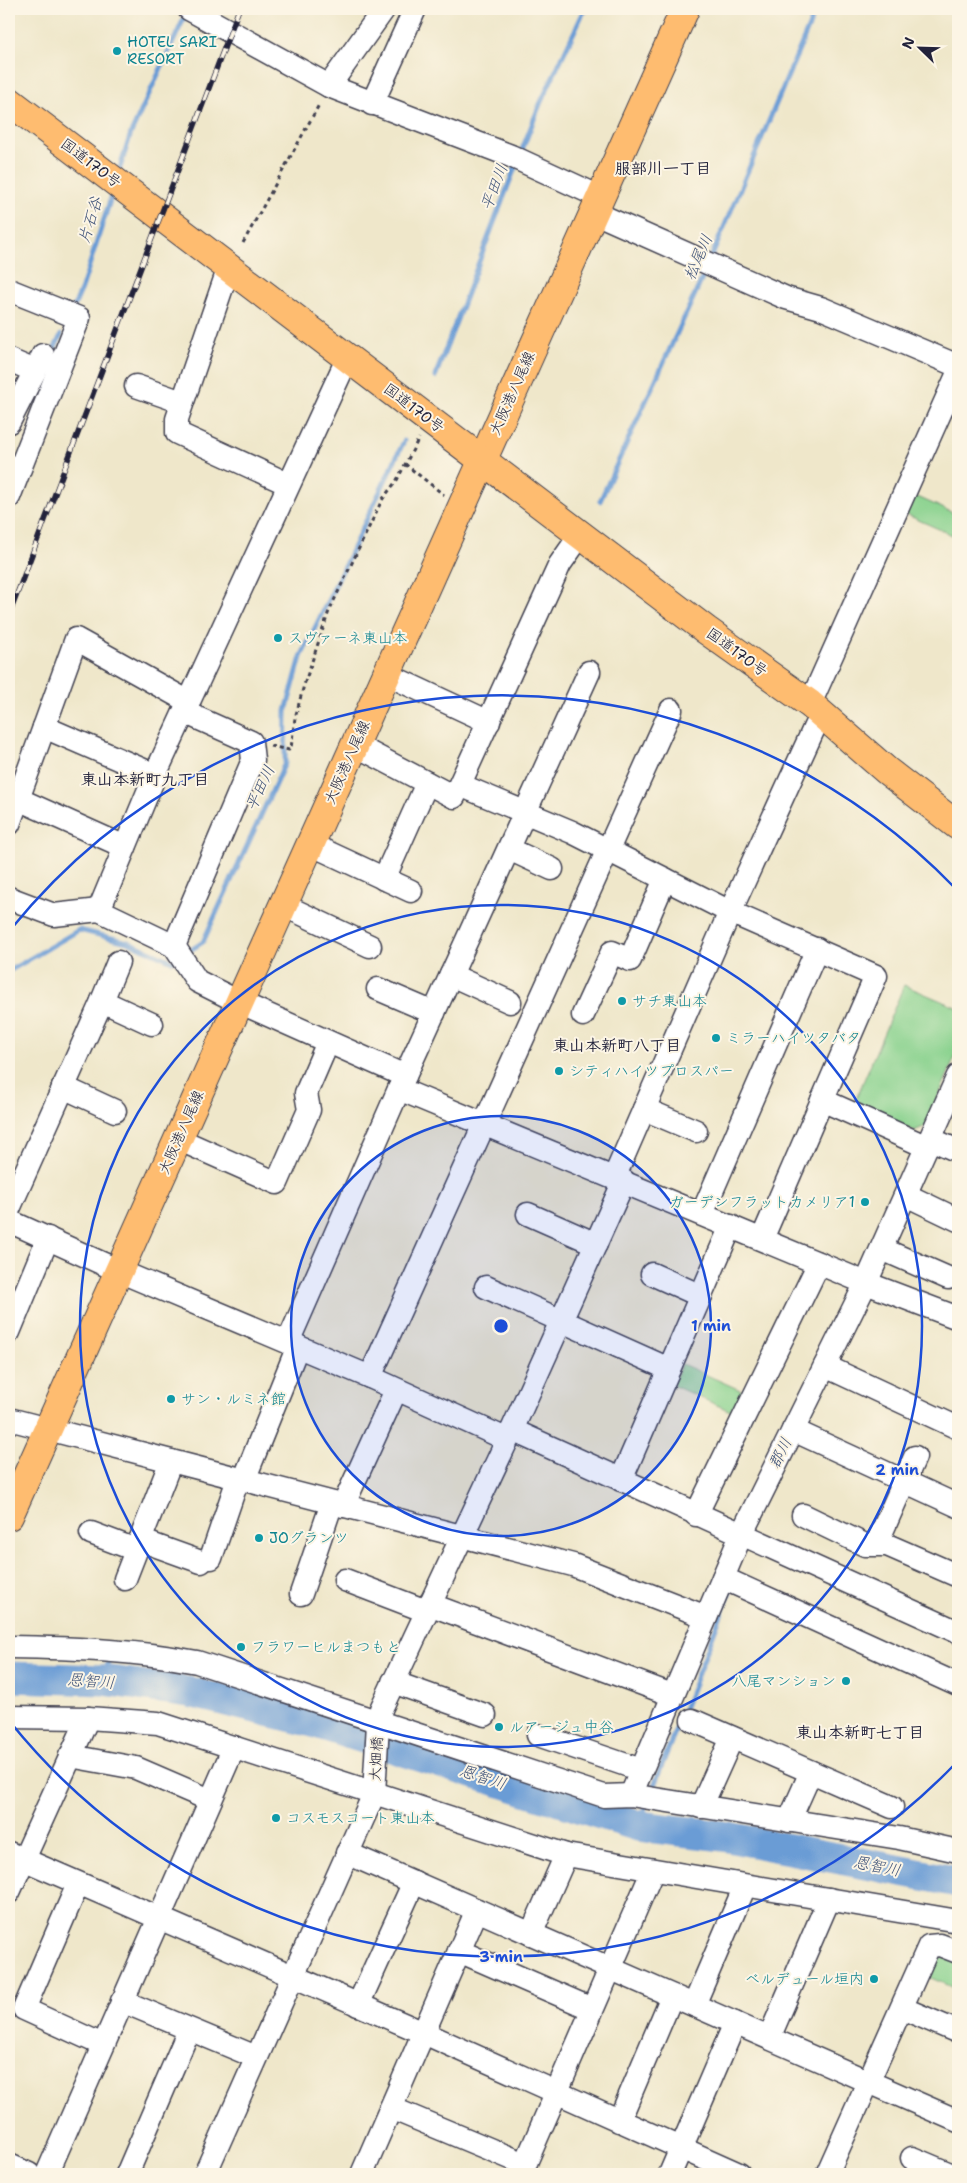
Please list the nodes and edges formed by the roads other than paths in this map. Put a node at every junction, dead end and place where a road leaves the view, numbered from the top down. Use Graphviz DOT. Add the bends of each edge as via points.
graph roads {
  1 [pos="189,9"];
  2 [pos="384,9"];
  3 [pos="415,9"];
  4 [pos="685,9"];
  5 [pos="329,86"];
  6 [pos="9,102"];
  7 [pos="372,104"];
  8 [pos="596,204"];
  9 [pos="229,267"];
  10 [pos="9,290"];
  11 [pos="348,357"];
  12 [pos="9,360"];
  13 [pos="958,366"];
  14 [pos="958,373"];
  15 [pos="136,386"];
  16 [pos="182,402"];
  17 [pos="9,422"];
  18 [pos="483,460"];
  19 [pos="288,484"];
  20 [pos="9,497"];
  21 [pos="581,534"];
  22 [pos="589,672"];
  23 [pos="386,674"];
  24 [pos="187,707"];
  25 [pos="815,708"];
  26 [pos="671,710"];
  27 [pos="489,722"];
  28 [pos="44,727"];
  29 [pos="354,745"];
  30 [pos="155,775"];
  31 [pos="427,783"];
  32 [pos="460,785"];
  33 [pos="18,799"];
  34 [pos="958,804"];
  35 [pos="526,812"];
  36 [pos="9,824"];
  37 [pos="958,826"];
  38 [pos="310,844"];
  39 [pos="125,847"];
  40 [pos="509,849"];
  41 [pos="609,850"];
  42 [pos="552,869"];
  43 [pos="384,879"];
  44 [pos="666,879"];
  45 [pos="411,891"];
  46 [pos="9,898"];
  47 [pos="283,905"];
  48 [pos="99,910"];
  49 [pos="730,912"];
  50 [pos="370,946"];
  51 [pos="817,949"];
  52 [pos="178,953"];
  53 [pos="118,962"];
  54 [pos="451,975"];
  55 [pos="378,989"];
  56 [pos="102,1001"];
  57 [pos="239,1002"];
  58 [pos="510,1002"];
  59 [pos="434,1014"];
  60 [pos="583,1015"];
  61 [pos="152,1024"];
  62 [pos="328,1042"];
  63 [pos="958,1076"];
  64 [pos="402,1082"];
  65 [pos="63,1087"];
  66 [pos="822,1100"];
  67 [pos="644,1109"];
  68 [pos="115,1111"];
  69 [pos="485,1126"];
  70 [pos="696,1131"];
  71 [pos="178,1139"];
  72 [pos="940,1145"];
  73 [pos="619,1180"];
  74 [pos="913,1198"];
  75 [pos="9,1209"];
  76 [pos="528,1214"];
  77 [pos="702,1214"];
  78 [pos="958,1220"];
  79 [pos="9,1221"];
  80 [pos="731,1226"];
  81 [pos="48,1238"];
  82 [pos="762,1239"];
  83 [pos="596,1244"];
  84 [pos="889,1252"];
  85 [pos="819,1263"];
  86 [pos="119,1271"];
  87 [pos="652,1274"];
  88 [pos="948,1278"];
  89 [pos="874,1286"];
  90 [pos="486,1287"];
  91 [pos="701,1296"];
  92 [pos="958,1318"];
  93 [pos="561,1321"];
  94 [pos="9,1332"];
  95 [pos="293,1344"];
  96 [pos="669,1369"];
  97 [pos="833,1370"];
  98 [pos="370,1377"];
  99 [pos="396,1390"];
  100 [pos="9,1419"];
  101 [pos="958,1428"];
  102 [pos="48,1429"];
  103 [pos="799,1433"];
  104 [pos="509,1434"];
  105 [pos="915,1456"];
  106 [pos="171,1461"];
  107 [pos="241,1479"];
  108 [pos="621,1480"];
  109 [pos="904,1481"];
  110 [pos="337,1504"];
  111 [pos="958,1506"];
  112 [pos="696,1514"];
  113 [pos="803,1515"];
  114 [pos="9,1516"];
  115 [pos="91,1533"];
  116 [pos="461,1536"];
  117 [pos="748,1538"];
  118 [pos="877,1543"];
  119 [pos="138,1545"];
  120 [pos="958,1575"];
  121 [pos="125,1579"];
  122 [pos="345,1580"];
  123 [pos="732,1582"];
  124 [pos="301,1594"];
  125 [pos="427,1608"];
  126 [pos="706,1617"];
  127 [pos="958,1632"];
  128 [pos="9,1647"];
  129 [pos="393,1682"];
  130 [pos="958,1685"];
  131 [pos="672,1695"];
  132 [pos="485,1715"];
  133 [pos="9,1718"];
  134 [pos="88,1718"];
  135 [pos="692,1720"];
  136 [pos="378,1723"];
  137 [pos="538,1734"];
  138 [pos="732,1738"];
  139 [pos="234,1747"];
  140 [pos="70,1756"];
  141 [pos="641,1770"];
  142 [pos="811,1772"];
  143 [pos="374,1794"];
  144 [pos="642,1797"];
  145 [pos="210,1800"];
  146 [pos="700,1806"];
  147 [pos="892,1808"];
  148 [pos="789,1821"];
  149 [pos="958,1851"];
  150 [pos="347,1853"];
  151 [pos="566,1855"];
  152 [pos="16,1856"];
  153 [pos="653,1870"];
  154 [pos="414,1882"];
  155 [pos="78,1884"];
  156 [pos="745,1886"];
  157 [pos="9,1892"];
  158 [pos="829,1899"];
  159 [pos="477,1910"];
  160 [pos="158,1920"];
  161 [pos="958,1921"];
  162 [pos="530,1934"];
  163 [pos="459,1951"];
  164 [pos="958,1952"];
  165 [pos="609,1968"];
  166 [pos="291,1976"];
  167 [pos="672,1996"];
  168 [pos="122,2001"];
  169 [pos="358,2005"];
  170 [pos="694,2005"];
  171 [pos="902,2008"];
  172 [pos="592,2009"];
  173 [pos="735,2023"];
  174 [pos="189,2030"];
  175 [pos="958,2032"];
  176 [pos="424,2034"];
  177 [pos="769,2038"];
  178 [pos="103,2045"];
  179 [pos="256,2057"];
  180 [pos="869,2082"];
  181 [pos="556,2094"];
  182 [pos="391,2108"];
  183 [pos="619,2121"];
  184 [pos="958,2121"];
  185 [pos="681,2149"];
  186 [pos="912,2158"];
  187 [pos="9,2165"];
  188 [pos="523,2169"];
  189 [pos="365,2173"];
  190 [pos="29,2174"];
  191 [pos="47,2174"];
  192 [pos="128,2174"];
  193 [pos="205,2174"];
  194 [pos="670,2174"];
  195 [pos="739,2174"];
  196 [pos="827,2174"];
  197 [pos="950,2174"];
  1 -- 5 [label="street"];
  2 -- 5 [label="street"];
  3 -- 7 [label="street"];
  4 -- 8 [label="main road, 大阪港八尾線"];
  5 -- 7 [label="street"];
  6 -- 9 [label="main road, 国道170号"];
  7 -- 8 [label="street" via="519,160"];
  8 -- 13 [label="street" via="786,298 821,308"];
  8 -- 18 [label="main road, 大阪港八尾線"];
  9 -- 11 [label="main road, 国道170号"];
  9 -- 16 [label="street"];
  10 -- 20 [label="street" via="79,318"];
  11 -- 18 [label="main road, 国道170号"];
  11 -- 19 [label="street"];
  12 -- 17 [label="street" via="39,363"];
  14 -- 25 [label="street, 大畑橋"];
  15 -- 16 [label="street"];
  16 -- 19 [label="street" via="176,419 178,433"];
  18 -- 21 [label="main road, 国道170号"];
  18 -- 23 [label="main road, 大阪港八尾線"];
  19 -- 24 [label="street"];
  21 -- 25 [label="main road, 国道170号"];
  21 -- 27 [label="street" via="560,564"];
  22 -- 35 [label="street"];
  23 -- 27 [label="street"];
  23 -- 29 [label="main road, 大阪港八尾線"];
  24 -- 28 [label="street" via="76,639"];
  24 -- 30 [label="street"];
  24 -- 52 [label="street" via="251,742 253,760"];
  25 -- 34 [label="main road, 国道170号" via="900,760"];
  25 -- 37 [label="main road, 国道170号" via="887,771"];
  25 -- 49 [label="street, 大畑橋"];
  26 -- 41 [label="street"];
  27 -- 32 [label="street"];
  28 -- 30 [label="street"];
  28 -- 33 [label="street"];
  29 -- 31 [label="street"];
  29 -- 38 [label="main road, 大阪港八尾線"];
  30 -- 39 [label="street"];
  31 -- 32 [label="street" via="454,797"];
  31 -- 43 [label="street"];
  32 -- 35 [label="street"];
  33 -- 36 [label="street"];
  33 -- 39 [label="street"];
  35 -- 40 [label="street"];
  35 -- 41 [label="street"];
  38 -- 43 [label="street"];
  38 -- 47 [label="main road, 大阪港八尾線"];
  39 -- 48 [label="street"];
  40 -- 42 [label="street"];
  40 -- 54 [label="street"];
  41 -- 44 [label="street"];
  41 -- 69 [label="street"];
  43 -- 45 [label="street"];
  44 -- 49 [label="street"];
  44 -- 60 [label="street" via="630,960 612,952"];
  46 -- 48 [label="street" via="54,915"];
  47 -- 50 [label="street"];
  47 -- 57 [label="main road, 大阪港八尾線"];
  48 -- 52 [label="street"];
  49 -- 51 [label="street"];
  49 -- 67 [label="street, 大畑橋"];
  51 -- 66 [label="street" via="876,976"];
  51 -- 77 [label="street"];
  52 -- 57 [label="street" via="197,981"];
  53 -- 56 [label="street"];
  54 -- 58 [label="street"];
  54 -- 59 [label="street"];
  55 -- 59 [label="street"];
  56 -- 61 [label="street"];
  56 -- 65 [label="street"];
  57 -- 62 [label="street"];
  57 -- 71 [label="main road, 大阪港八尾線"];
  59 -- 64 [label="street"];
  62 -- 64 [label="street"];
  62 -- 71 [label="street" via="306,1093 309,1110 277,1183"];
  63 -- 72 [label="street"];
  64 -- 69 [label="street"];
  64 -- 95 [label="street"];
  65 -- 68 [label="street"];
  65 -- 75 [label="street"];
  66 -- 72 [label="street"];
  66 -- 82 [label="street"];
  67 -- 70 [label="street"];
  67 -- 73 [label="street, 大畑橋"];
  69 -- 73 [label="street"];
  69 -- 98 [label="street"];
  71 -- 86 [label="main road, 大阪港八尾線"];
  72 -- 74 [label="street"];
  73 -- 77 [label="street"];
  73 -- 83 [label="street, 大畑橋"];
  74 -- 78 [label="street"];
  74 -- 84 [label="street"];
  76 -- 83 [label="street"];
  77 -- 80 [label="street"];
  79 -- 81 [label="street"];
  80 -- 82 [label="street"];
  80 -- 91 [label="street"];
  81 -- 86 [label="street"];
  81 -- 94 [label="street"];
  82 -- 85 [label="street"];
  83 -- 93 [label="street, 大畑橋"];
  84 -- 88 [label="street"];
  84 -- 89 [label="street"];
  85 -- 89 [label="street"];
  85 -- 112 [label="street"];
  86 -- 95 [label="street"];
  86 -- 102 [label="main road, 大阪港八尾線"];
  87 -- 91 [label="street"];
  89 -- 92 [label="street"];
  89 -- 97 [label="street"];
  90 -- 93 [label="street"];
  91 -- 96 [label="street"];
  93 -- 96 [label="street"];
  93 -- 104 [label="street, 大畑橋"];
  95 -- 98 [label="street"];
  95 -- 107 [label="street"];
  96 -- 108 [label="street"];
  97 -- 101 [label="street"];
  97 -- 103 [label="street"];
  98 -- 99 [label="street"];
  99 -- 104 [label="street"];
  99 -- 110 [label="street"];
  100 -- 102 [label="street"];
  102 -- 106 [label="street"];
  102 -- 114 [label="main road, 大阪港八尾線"];
  103 -- 109 [label="street"];
  103 -- 117 [label="street"];
  104 -- 108 [label="street"];
  104 -- 116 [label="street, 大畑橋"];
  105 -- 109 [label="street"];
  106 -- 107 [label="street"];
  106 -- 119 [label="street"];
  107 -- 110 [label="street"];
  107 -- 119 [label="street" via="206,1560"];
  108 -- 112 [label="street"];
  109 -- 111 [label="street"];
  109 -- 118 [label="street"];
  110 -- 116 [label="street"];
  110 -- 124 [label="street"];
  112 -- 117 [label="street"];
  113 -- 118 [label="street" via="865,1545"];
  115 -- 119 [label="street"];
  116 -- 125 [label="street, 大畑橋"];
  116 -- 126 [label="street" via="573,1566"];
  117 -- 123 [label="street"];
  117 -- 127 [label="street"];
  118 -- 120 [label="street"];
  119 -- 121 [label="street"];
  122 -- 125 [label="street"];
  123 -- 126 [label="street"];
  123 -- 130 [label="street"];
  125 -- 129 [label="street, 大畑橋"];
  125 -- 131 [label="street"];
  126 -- 131 [label="street"];
  128 -- 136 [label="street" via="93,1648 151,1653 198,1662"];
  129 -- 132 [label="street"];
  129 -- 136 [label="street, 大畑橋"];
  131 -- 141 [label="street"];
  133 -- 134 [label="street"];
  134 -- 139 [label="street" via="158,1723"];
  134 -- 140 [label="street"];
  135 -- 138 [label="street"];
  136 -- 143 [label="street, 大畑橋"];
  136 -- 144 [label="street" via="604,1796"];
  137 -- 141 [label="street"];
  138 -- 142 [label="street"];
  138 -- 146 [label="street"];
  139 -- 143 [label="street"];
  139 -- 145 [label="street"];
  140 -- 145 [label="street" via="136,1768"];
  140 -- 152 [label="street"];
  141 -- 144 [label="street"];
  142 -- 147 [label="street"];
  142 -- 148 [label="street"];
  143 -- 150 [label="street"];
  143 -- 151 [label="street"];
  144 -- 146 [label="street"];
  145 -- 160 [label="street"];
  146 -- 148 [label="street"];
  148 -- 149 [label="street"];
  150 -- 154 [label="street"];
  150 -- 166 [label="street"];
  151 -- 153 [label="street"];
  151 -- 162 [label="street"];
  152 -- 155 [label="street"];
  152 -- 157 [label="street"];
  153 -- 156 [label="street"];
  153 -- 165 [label="street"];
  154 -- 159 [label="street"];
  154 -- 169 [label="street"];
  155 -- 160 [label="street"];
  155 -- 178 [label="street" via="24,2009"];
  156 -- 158 [label="street"];
  156 -- 170 [label="street"];
  158 -- 161 [label="street"];
  158 -- 177 [label="street"];
  159 -- 162 [label="street"];
  159 -- 163 [label="street"];
  160 -- 166 [label="street"];
  160 -- 168 [label="street"];
  162 -- 165 [label="street"];
  163 -- 172 [label="street"];
  163 -- 176 [label="street"];
  164 -- 171 [label="street" via="940,1945 929,1946"];
  165 -- 167 [label="street"];
  165 -- 172 [label="street"];
  166 -- 169 [label="street"];
  166 -- 179 [label="street"];
  167 -- 170 [label="street"];
  167 -- 183 [label="street"];
  168 -- 174 [label="street"];
  168 -- 178 [label="street"];
  169 -- 176 [label="street"];
  170 -- 173 [label="street"];
  171 -- 175 [label="street"];
  171 -- 180 [label="street"];
  172 -- 181 [label="street"];
  173 -- 177 [label="street"];
  173 -- 185 [label="street"];
  174 -- 179 [label="street"];
  174 -- 192 [label="street"];
  176 -- 181 [label="street"];
  176 -- 182 [label="street"];
  177 -- 180 [label="street"];
  178 -- 191 [label="street"];
  179 -- 193 [label="street"];
  180 -- 184 [label="street"];
  180 -- 196 [label="street"];
  181 -- 183 [label="street"];
  181 -- 188 [label="street"];
  182 -- 188 [label="street"];
  182 -- 189 [label="street"];
  183 -- 185 [label="street"];
  185 -- 194 [label="street"];
  185 -- 195 [label="street"];
  186 -- 197 [label="street"];
  187 -- 190 [label="street"];
}
